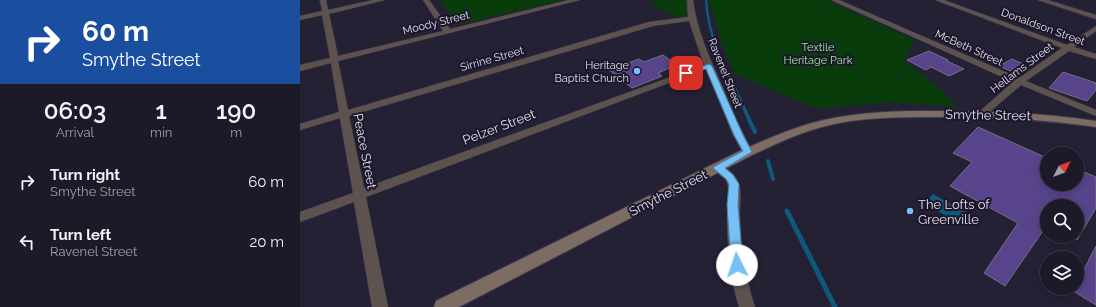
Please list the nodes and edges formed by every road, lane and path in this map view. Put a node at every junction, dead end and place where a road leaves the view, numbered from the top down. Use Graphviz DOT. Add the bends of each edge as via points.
graph roads {
  1 [pos="323,0"];
  2 [pos="382,0"];
  3 [pos="426,0"];
  4 [pos="576,0"];
  5 [pos="690,0"];
  6 [pos="834,0"];
  7 [pos="938,0"];
  8 [pos="1041,0"];
  9 [pos="325,13"];
  10 [pos="1096,17"];
  11 [pos="300,18"];
  12 [pos="692,19"];
  13 [pos="1096,28"];
  14 [pos="448,32"];
  15 [pos="1068,48"];
  16 [pos="1096,56"];
  17 [pos="335,60"];
  18 [pos="709,66"];
  19 [pos="300,68"];
  20 [pos="1019,82"];
  21 [pos="1096,113"];
  22 [pos="344,114"];
  23 [pos="982,114"];
  24 [pos="1096,124"];
  25 [pos="300,127"];
  26 [pos="748,152"];
  27 [pos="718,168"];
  28 [pos="359,195"];
  29 [pos="300,217"];
  30 [pos="380,307"];
  31 [pos="442,307"];
  32 [pos="747,307"];
  1 -- 9 [label="street, Peace Street"];
  2 -- 9 [label="street"];
  3 -- 14 [label="street"];
  4 -- 14 [label="street, Moody Street"];
  5 -- 12 [label="street, Ravenel Street"];
  6 -- 20 [label="street, McBeth Street"];
  7 -- 15 [label="street, Donaldson Street"];
  8 -- 10 [label="street"];
  9 -- 11 [label="street"];
  9 -- 17 [label="street, Peace Street"];
  12 -- 18 [label="street, Ravenel Street"];
  12 -- 22 [label="street, Sirrine Street" via="652,24"];
  13 -- 15 [label="street, Hellams Street"];
  14 -- 17 [label="street, Moody Street"];
  15 -- 16 [label="street, Donaldson Street"];
  15 -- 20 [label="street, Hellams Street"];
  17 -- 19 [label="street, Moody Street"];
  17 -- 22 [label="street, Peace Street"];
  18 -- 26 [label="street, Ravenel Street" via="738,135"];
  18 -- 28 [label="street, Pelzer Street"];
  20 -- 21 [label="street, McBeth Street"];
  20 -- 23 [label="street, Hellams Street"];
  22 -- 25 [label="street, Sirrine Street"];
  22 -- 28 [label="street, Peace Street"];
  23 -- 24 [label="street, Smythe Street" via="1043,116"];
  23 -- 26 [label="street, Smythe Street" via="906,114 850,118 800,130"];
  26 -- 27 [label="street, Smythe Street"];
  27 -- 31 [label="street, Smythe Street"];
  27 -- 32 [label="street" via="730,177 734,184 737,265"];
  28 -- 29 [label="street, Pelzer Street"];
  28 -- 30 [label="street, Peace Street"];
}
